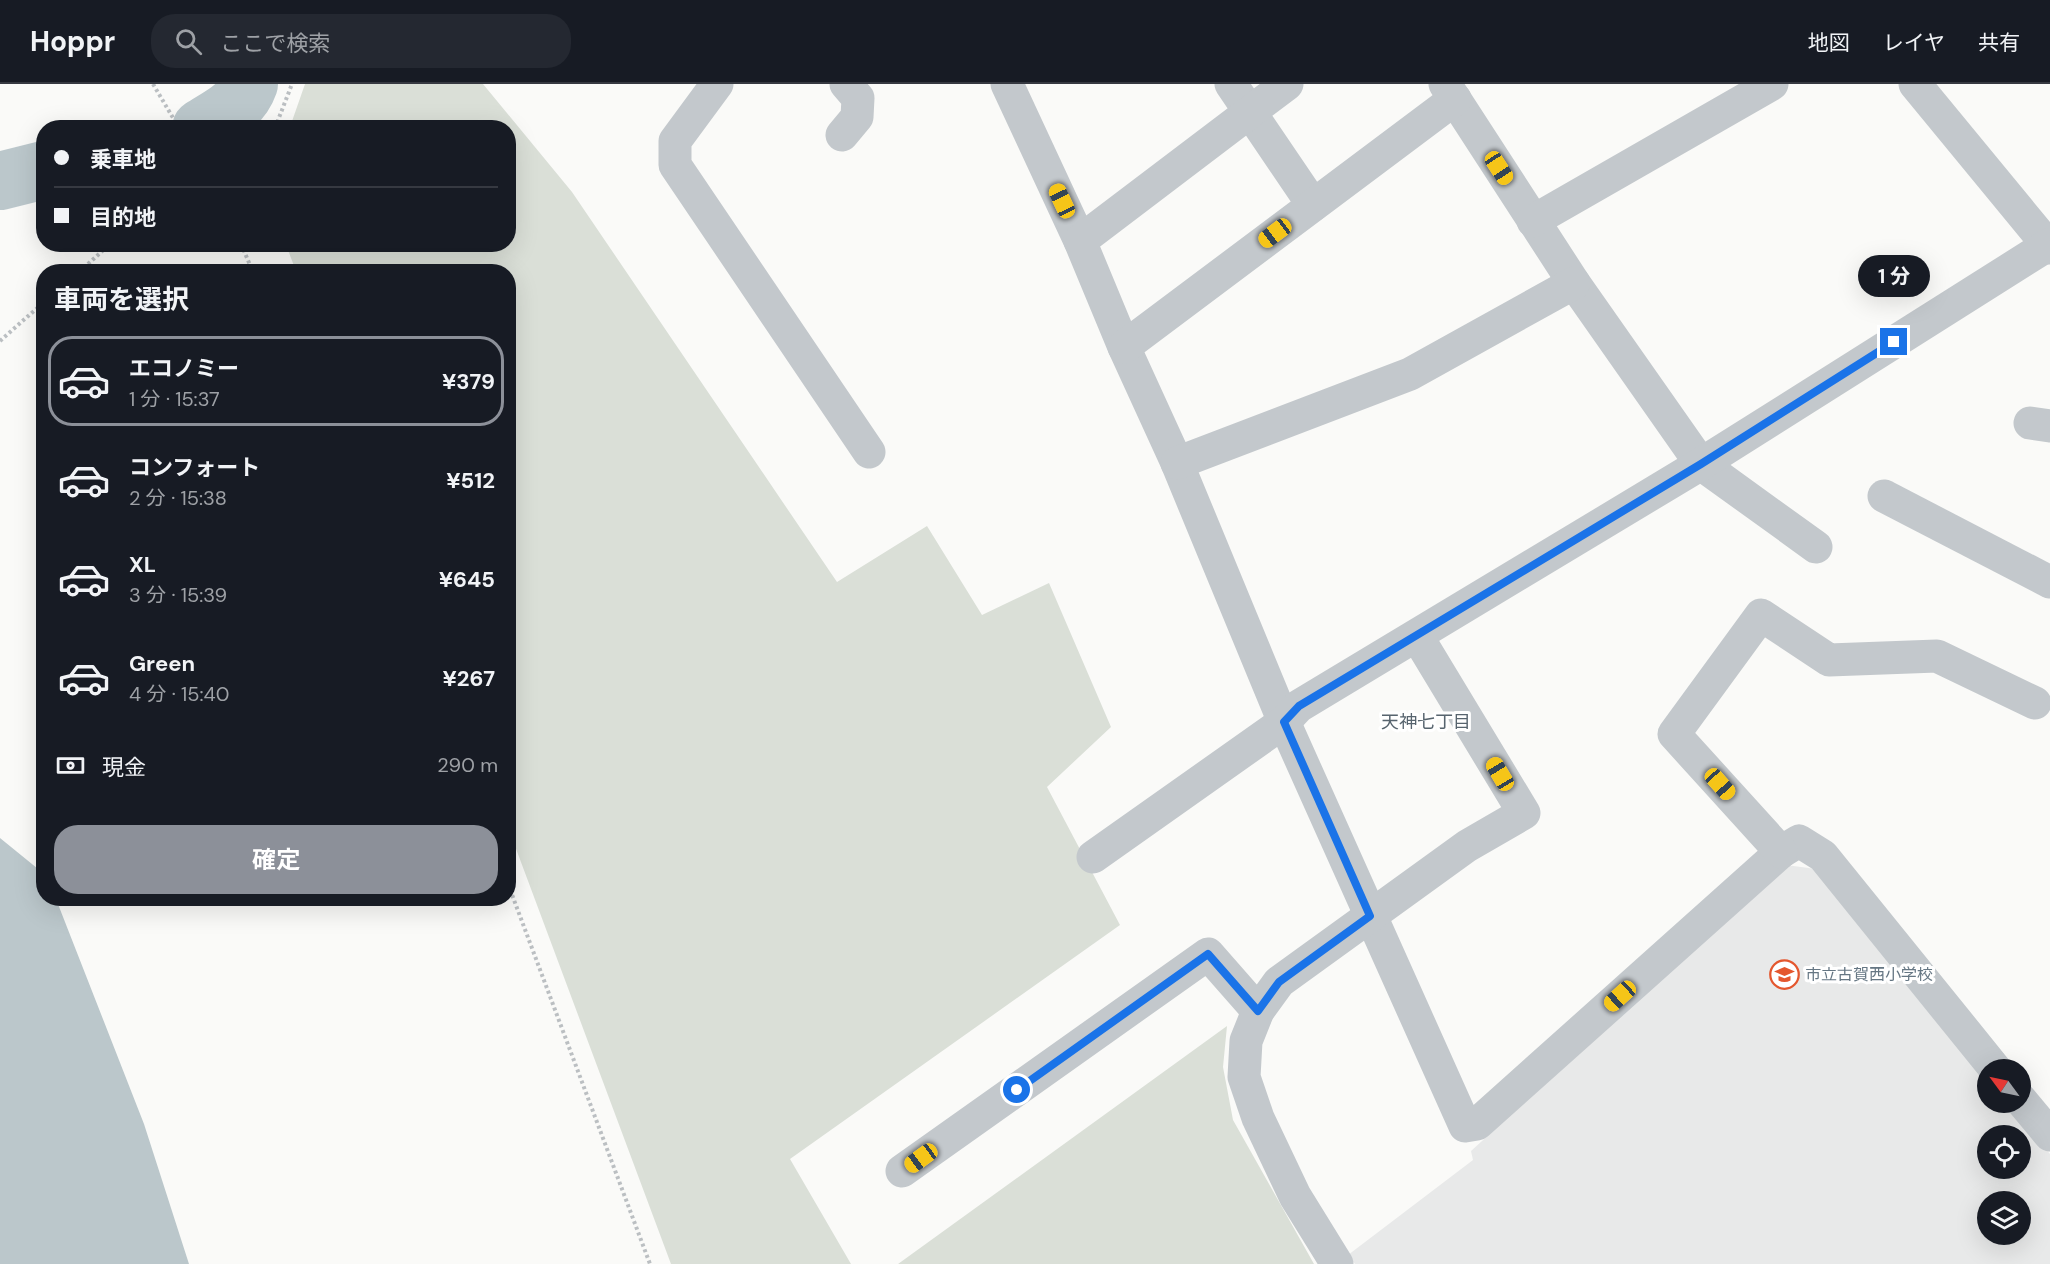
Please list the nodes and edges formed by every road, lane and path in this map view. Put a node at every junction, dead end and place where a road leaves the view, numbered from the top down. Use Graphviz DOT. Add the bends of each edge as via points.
graph roads {
  1 [pos="153,84"];
  2 [pos="292,84"];
  3 [pos="717,84"];
  4 [pos="846,84"];
  5 [pos="1007,84"];
  6 [pos="1231,84"];
  7 [pos="1287,84"];
  8 [pos="1772,84"];
  9 [pos="1915,84"];
  10 [pos="1450,92"];
  11 [pos="1251,112"];
  12 [pos="174,120"];
  13 [pos="278,120"];
  14 [pos="842,135"];
  15 [pos="1313,205"];
  16 [pos="1533,221"];
  17 [pos="1080,241"];
  18 [pos="2049,246"];
  19 [pos="101,252"];
  20 [pos="88,264"];
  21 [pos="1574,284"];
  22 [pos="36,309"];
  23 [pos="0,340"];
  24 [pos="1124,347"];
  25 [pos="869,452"];
  26 [pos="1177,463"];
  27 [pos="1701,464"];
  28 [pos="1884,496"];
  29 [pos="1816,547"];
  30 [pos="2050,582"];
  31 [pos="1417,636"];
  32 [pos="2035,703"];
  33 [pos="1284,722"];
  34 [pos="1781,852"];
  35 [pos="1093,857"];
  36 [pos="516,905"];
  37 [pos="1370,916"];
  38 [pos="1258,1011"];
  39 [pos="1987,1059"];
  40 [pos="2031,1112"];
  41 [pos="2050,1135"];
  42 [pos="902,1172"];
  43 [pos="650,1264"];
  44 [pos="1337,1264"];
  1 -- 12 [label="path"];
  2 -- 13 [label="path"];
  3 -- 25 [label="street" via="675,141 675,165"];
  4 -- 14 [label="street" via="858,98 857,117"];
  5 -- 17 [label="street"];
  6 -- 11 [label="street"];
  7 -- 11 [label="street"];
  8 -- 16 [label="street"];
  9 -- 18 [label="street"];
  10 -- 15 [label="street"];
  10 -- 16 [label="street"];
  11 -- 15 [label="street"];
  11 -- 17 [label="street"];
  15 -- 24 [label="street"];
  16 -- 21 [label="street"];
  17 -- 24 [label="street"];
  18 -- 27 [label="street"];
  19 -- 20 [label="path"];
  21 -- 26 [label="street" via="1410,374"];
  21 -- 27 [label="street"];
  22 -- 23 [label="path"];
  24 -- 26 [label="street"];
  26 -- 33 [label="street"];
  27 -- 29 [label="street"];
  27 -- 31 [label="street"];
  28 -- 30 [label="street"];
  31 -- 33 [label="street" via="1299,706"];
  31 -- 37 [label="street" via="1524,813 1467,846"];
  32 -- 34 [label="street" via="1937,656 1829,660 1761,615 1674,734"];
  33 -- 35 [label="street"];
  33 -- 37 [label="street"];
  34 -- 37 [label="street" via="1477,1124 1465,1126"];
  34 -- 39 [label="street" via="1799,841 1823,856"];
  36 -- 43 [label="path"];
  37 -- 38 [label="street" via="1279,982"];
  38 -- 42 [label="street" via="1208,954"];
  38 -- 44 [label="street" via="1246,1041 1244,1077 1294,1196"];
  40 -- 41 [label="street"];
}
